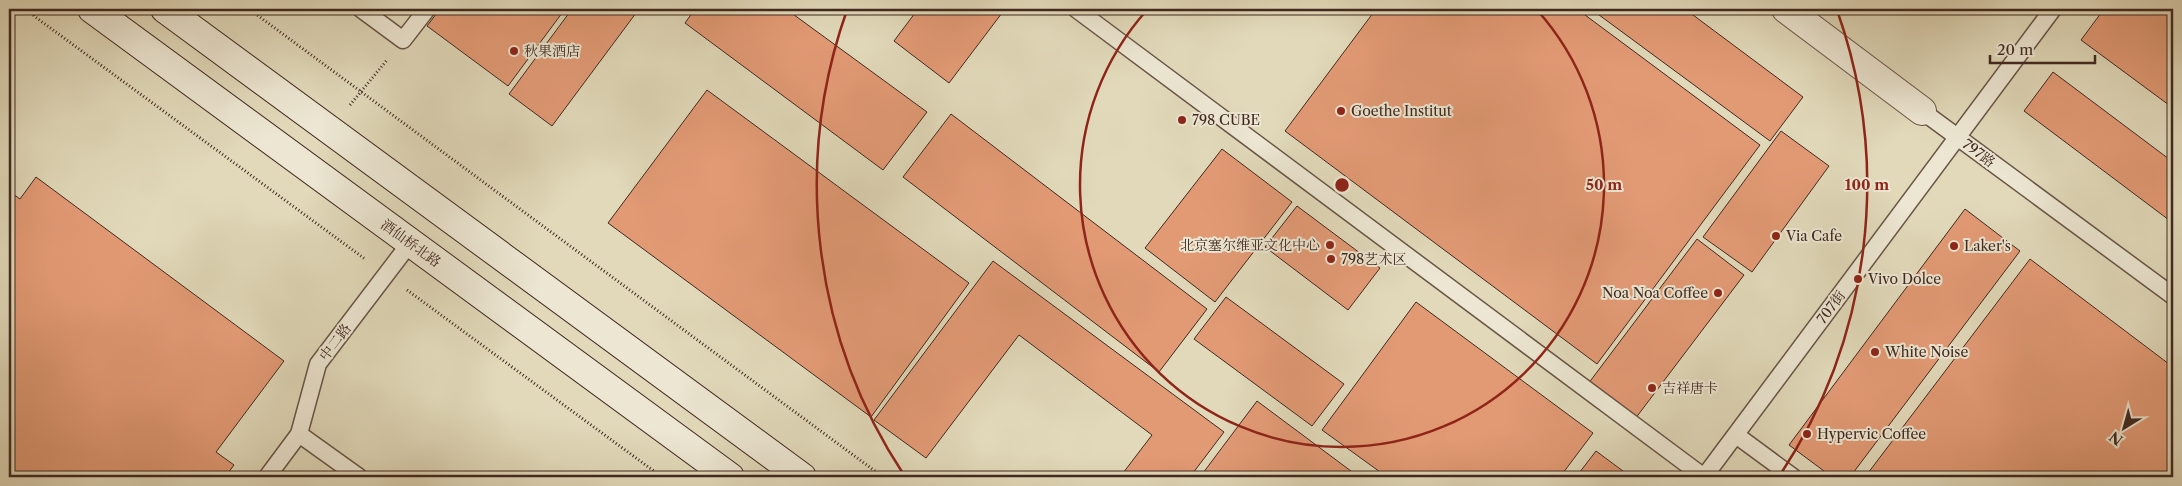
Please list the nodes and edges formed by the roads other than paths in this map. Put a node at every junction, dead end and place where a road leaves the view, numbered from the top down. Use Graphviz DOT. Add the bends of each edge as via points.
graph roads {
  1 [pos="92,9"];
  2 [pos="165,9"];
  3 [pos="360,9"];
  4 [pos="427,9"];
  5 [pos="1076,9"];
  6 [pos="1786,9"];
  7 [pos="2053,9"];
  8 [pos="1922,111"];
  9 [pos="1957,136"];
  10 [pos="410,242"];
  11 [pos="2173,296"];
  12 [pos="299,434"];
  13 [pos="1736,435"];
  14 [pos="267,477"];
  15 [pos="359,477"];
  16 [pos="730,477"];
  17 [pos="802,477"];
  18 [pos="1704,477"];
  19 [pos="1793,477"];
  1 -- 10 [label="street, 酒仙桥北路"];
  2 -- 17 [label="street"];
  3 -- 4 [label="lane" via="404,40"];
  5 -- 18 [label="lane"];
  6 -- 8 [label="street, 797路"];
  7 -- 9 [label="lane, 707街"];
  8 -- 9 [label="lane, 797路"];
  9 -- 11 [label="lane, 797路"];
  9 -- 13 [label="lane, 707街"];
  10 -- 12 [label="lane, 中二路" via="318,364"];
  10 -- 16 [label="street, 酒仙桥北路"];
  12 -- 14 [label="lane, 中二路"];
  12 -- 15 [label="lane"];
  13 -- 18 [label="lane, 707街"];
  13 -- 19 [label="lane"];
}
